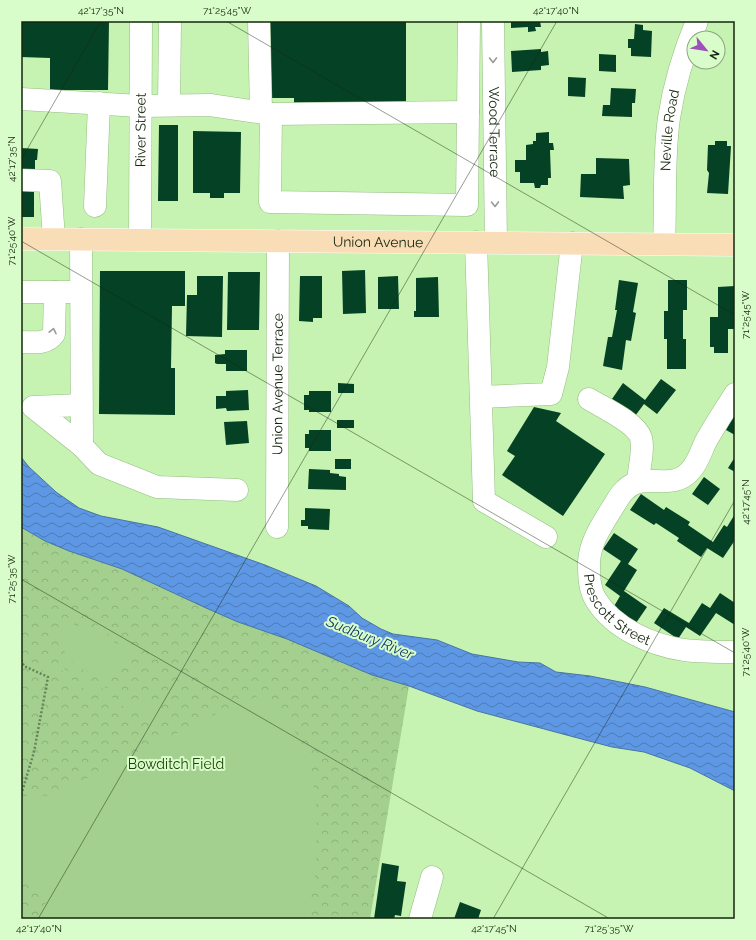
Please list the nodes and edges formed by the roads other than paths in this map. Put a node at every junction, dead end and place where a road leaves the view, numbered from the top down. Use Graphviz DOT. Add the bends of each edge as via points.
graph roads {
  1 [pos="141,21"];
  2 [pos="170,21"];
  3 [pos="259,21"];
  4 [pos="469,21"];
  5 [pos="493,21"];
  6 [pos="697,21"];
  7 [pos="21,99"];
  8 [pos="99,103"];
  9 [pos="140,106"];
  10 [pos="169,106"];
  11 [pos="468,112"];
  12 [pos="266,113"];
  13 [pos="21,180"];
  14 [pos="95,206"];
  15 [pos="21,239"];
  16 [pos="54,239"];
  17 [pos="80,239"];
  18 [pos="140,239"];
  19 [pos="278,241"];
  20 [pos="486,242"];
  21 [pos="572,243"];
  22 [pos="664,244"];
  23 [pos="735,245"];
  24 [pos="21,292"];
  25 [pos="55,292"];
  26 [pos="81,292"];
  27 [pos="21,342"];
  28 [pos="735,394"];
  29 [pos="481,397"];
  30 [pos="589,399"];
  31 [pos="82,405"];
  32 [pos="82,446"];
  33 [pos="638,481"];
  34 [pos="237,490"];
  35 [pos="277,527"];
  36 [pos="546,537"];
  37 [pos="735,652"];
  38 [pos="432,877"];
  39 [pos="420,919"];
  1 -- 9 [label="street, River Street"];
  2 -- 10 [label="street"];
  3 -- 12 [label="street"];
  4 -- 11 [label="street"];
  5 -- 20 [label="street, Wood Terrace, one-way"];
  6 -- 22 [label="street, Neville Road" via="680,66 669,119"];
  7 -- 8 [label="street"];
  8 -- 9 [label="street"];
  8 -- 14 [label="street"];
  9 -- 10 [label="street"];
  9 -- 18 [label="street, River Street"];
  10 -- 12 [label="street" via="210,105"];
  11 -- 12 [label="street"];
  11 -- 12 [label="street" via="467,205 270,202"];
  13 -- 16 [label="street" via="50,181"];
  15 -- 16 [label="main road, Union Avenue"];
  16 -- 17 [label="main road, Union Avenue"];
  17 -- 18 [label="main road, Union Avenue"];
  17 -- 26 [label="street"];
  18 -- 19 [label="main road, Union Avenue"];
  19 -- 20 [label="main road, Union Avenue"];
  19 -- 35 [label="street, Union Avenue Terrace"];
  20 -- 21 [label="main road, Union Avenue"];
  20 -- 29 [label="street, Wood Terrace"];
  21 -- 22 [label="main road, Union Avenue"];
  21 -- 29 [label="street" via="558,367 551,394"];
  22 -- 23 [label="main road, Union Avenue"];
  24 -- 25 [label="street"];
  25 -- 26 [label="street"];
  27 -- 25 [label="street, one-way" via="45,342 54,334"];
  26 -- 31 [label="street"];
  28 -- 33 [label="street" via="692,470 670,482"];
  29 -- 36 [label="street, Wood Terrace" via="484,501"];
  30 -- 33 [label="street" via="630,424 641,437"];
  31 -- 32 [label="street"];
  31 -- 32 [label="street" via="33,407"];
  32 -- 34 [label="street" via="99,464 156,487"];
  33 -- 37 [label="street, Prescott Street" via="624,491 594,540 589,571 590,586 596,600 619,624 652,641 682,649"];
  38 -- 39 [label="street"];
}
